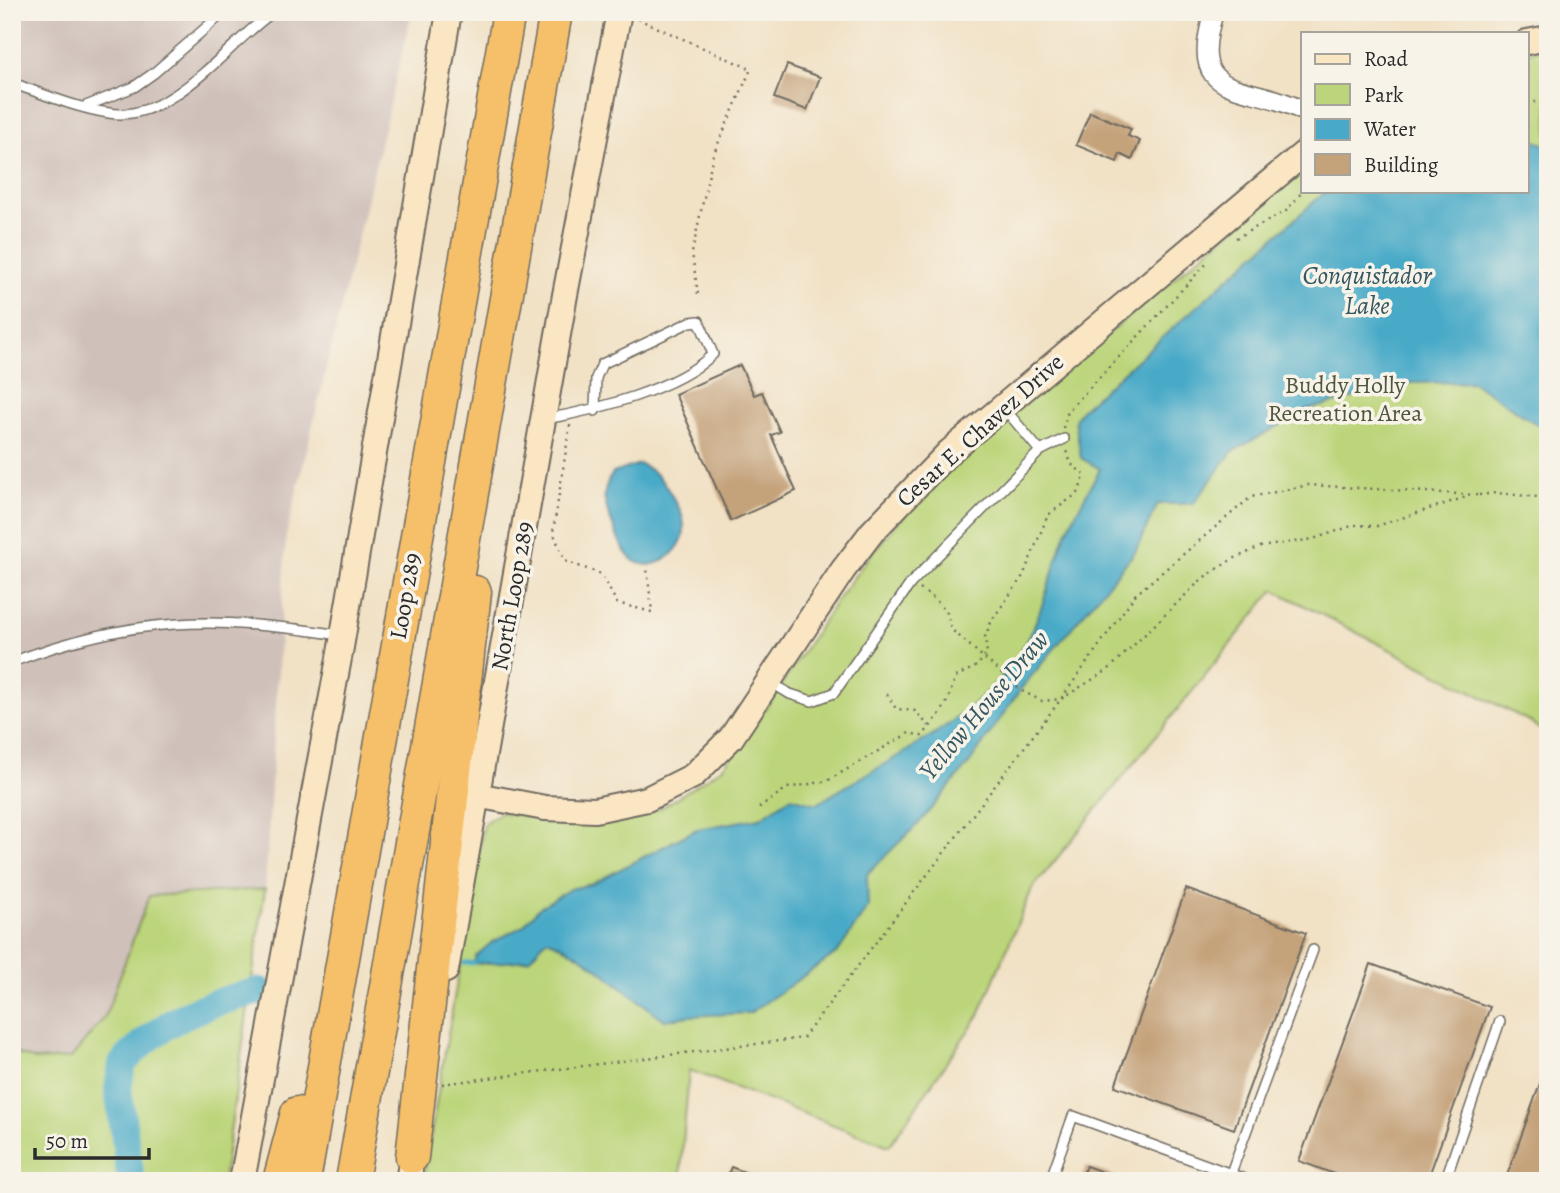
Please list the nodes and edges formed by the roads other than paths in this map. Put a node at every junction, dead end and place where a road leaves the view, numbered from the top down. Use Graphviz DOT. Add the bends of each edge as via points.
graph roads {
  1 [pos="224,12"];
  2 [pos="273,12"];
  3 [pos="449,12"];
  4 [pos="497,12"];
  5 [pos="509,12"];
  6 [pos="556,12"];
  7 [pos="569,12"];
  8 [pos="1214,12"];
  9 [pos="623,13"];
  10 [pos="1548,38"];
  11 [pos="1528,42"];
  12 [pos="12,83"];
  13 [pos="541,101"];
  14 [pos="86,106"];
  15 [pos="1301,110"];
  16 [pos="1301,156"];
  17 [pos="471,217"];
  18 [pos="498,342"];
  19 [pos="1003,406"];
  20 [pos="595,411"];
  21 [pos="543,419"];
  22 [pos="1064,439"];
  23 [pos="1040,451"];
  24 [pos="342,636"];
  25 [pos="12,662"];
  26 [pos="768,681"];
  27 [pos="476,795"];
  28 [pos="1313,950"];
  29 [pos="342,957"];
  30 [pos="1500,1021"];
  31 [pos="410,1169"];
  32 [pos="1229,1177"];
  33 [pos="242,1181"];
  34 [pos="279,1181"];
  35 [pos="304,1181"];
  36 [pos="352,1181"];
  37 [pos="1050,1181"];
  38 [pos="1250,1181"];
  39 [pos="1445,1181"];
  1 -- 14 [label="lane" via="155,73 134,87"];
  2 -- 14 [label="lane" via="178,94 155,107 110,114"];
  3 -- 24 [label="main road"];
  4 -- 17 [label="highway"];
  5 -- 17 [label="highway, Loop 289"];
  6 -- 13 [label="highway, Loop 289"];
  7 -- 13 [label="highway" via="563,46"];
  8 -- 15 [label="street" via="1205,40 1211,72 1235,90 1287,102"];
  9 -- 21 [label="main road, North Loop 289"];
  10 -- 11 [label="main road"];
  12 -- 14 [label="lane"];
  13 -- 18 [label="highway, Loop 289"];
  16 -- 19 [label="main road, Cesar E. Chavez Drive"];
  17 -- 29 [label="highway, Loop 289"];
  18 -- 31 [label="highway" via="503,396 474,603"];
  18 -- 36 [label="highway, Loop 289"];
  19 -- 23 [label="lane"];
  19 -- 26 [label="main road, Cesar E. Chavez Drive" via="948,453 872,532"];
  20 -- 20 [label="lane" via="704,364 713,354 699,320 602,364 596,378"];
  20 -- 21 [label="lane"];
  21 -- 27 [label="main road, North Loop 289"];
  22 -- 23 [label="lane"];
  23 -- 26 [label="lane" via="911,583 834,693 812,701"];
  24 -- 25 [label="lane" via="249,624 180,622 91,636"];
  24 -- 33 [label="main road"];
  26 -- 27 [label="main road, Cesar E. Chavez Drive" via="712,759 693,776 647,799 569,811"];
  27 -- 31 [label="main road, North Loop 289"];
  28 -- 32 [label="lane"];
  29 -- 34 [label="highway"];
  29 -- 35 [label="highway, Loop 289"];
  30 -- 39 [label="lane"];
  32 -- 37 [label="lane" via="1073,1116"];
  32 -- 38 [label="lane"];
}
